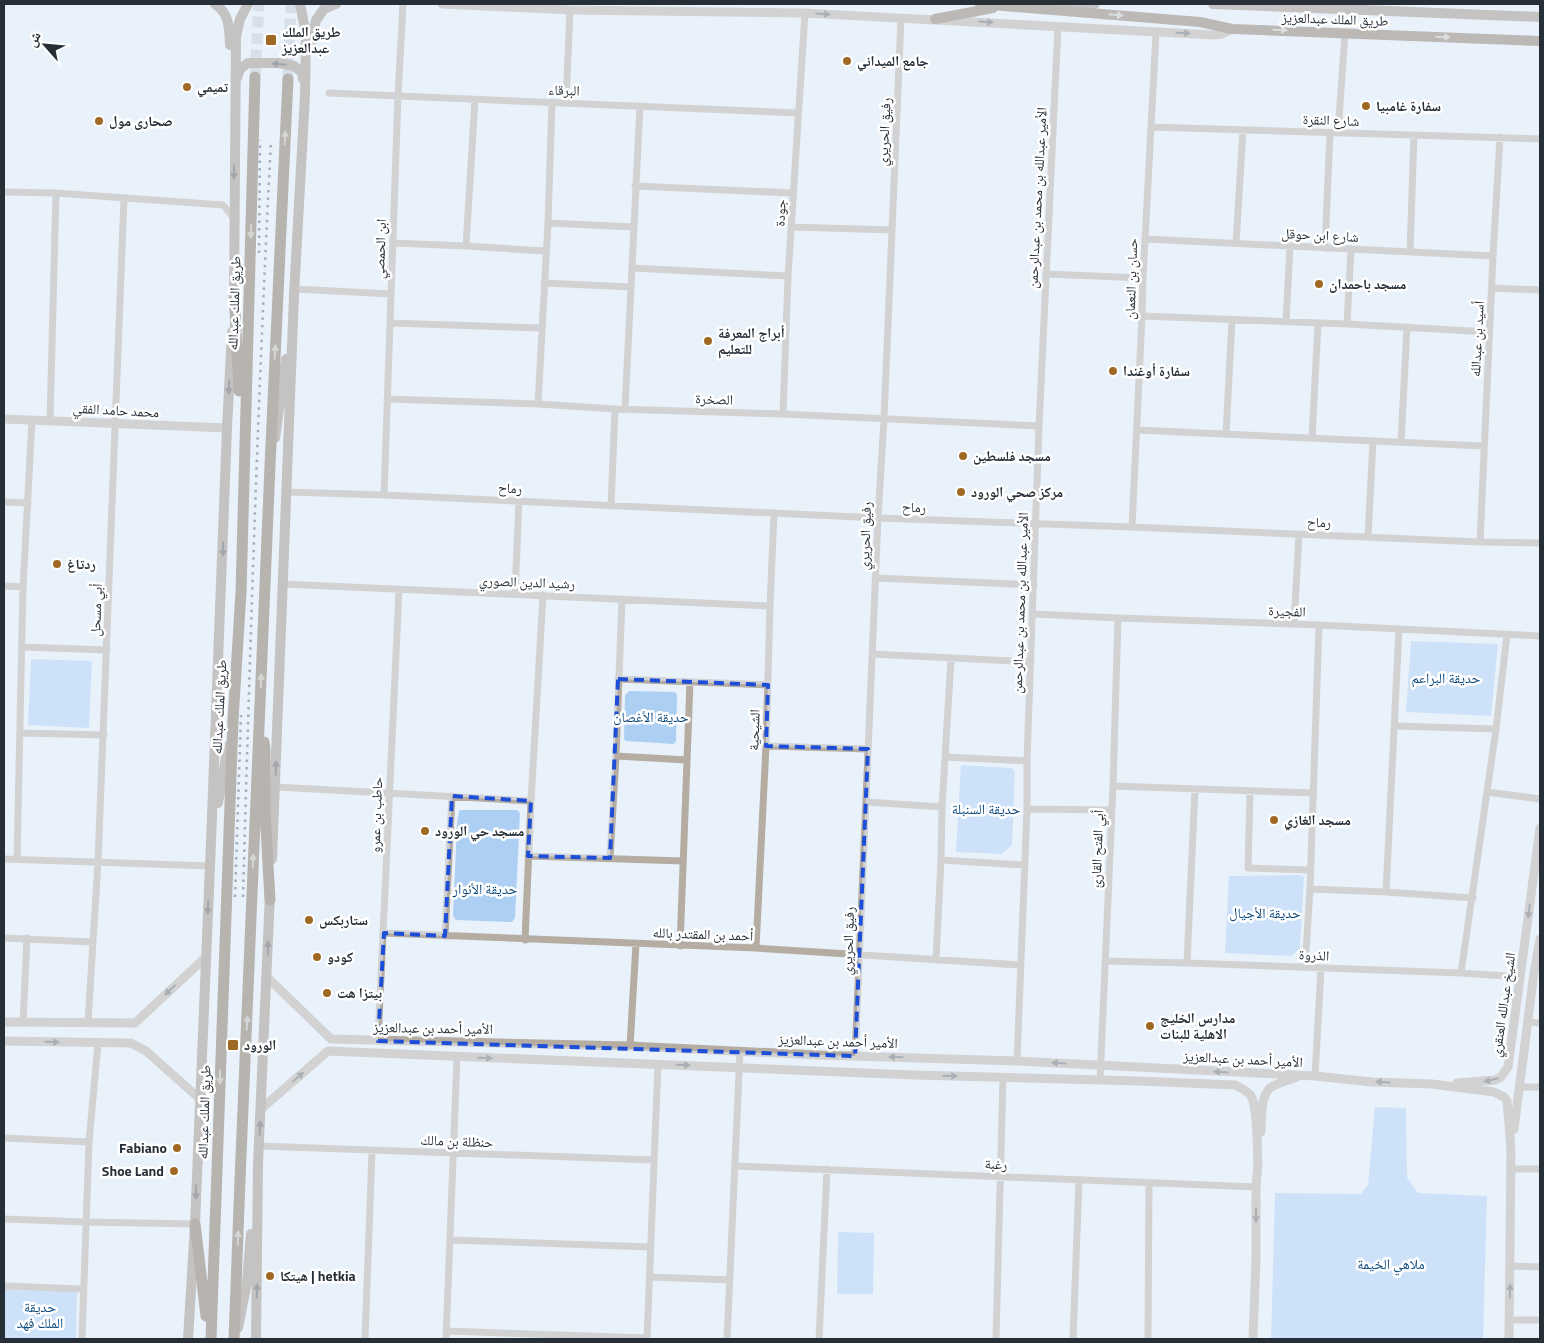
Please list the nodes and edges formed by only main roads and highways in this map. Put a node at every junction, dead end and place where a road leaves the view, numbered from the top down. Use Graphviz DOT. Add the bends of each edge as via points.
graph roads {
  1 [pos="214,4"];
  2 [pos="248,4"];
  3 [pos="300,4"];
  4 [pos="336,4"];
  5 [pos="980,4"];
  6 [pos="1095,4"];
  7 [pos="1213,4"];
  8 [pos="1004,5"];
  9 [pos="1056,9"];
  10 [pos="1540,17"];
  11 [pos="935,19"];
  12 [pos="1540,41"];
  13 [pos="256,77"];
  14 [pos="288,79"];
  15 [pos="305,95"];
  16 [pos="234,123"];
  17 [pos="234,290"];
  18 [pos="295,292"];
  19 [pos="270,466"];
  20 [pos="243,471"];
  21 [pos="259,714"];
  22 [pos="232,720"];
  23 [pos="211,842"];
  24 [pos="270,900"];
  25 [pos="258,1164"];
  26 [pos="195,1224"];
  27 [pos="188,1339"];
  28 [pos="207,1339"];
  29 [pos="211,1339"];
  30 [pos="235,1339"];
  31 [pos="256,1339"];
  1 -- 16 [label="main road" via="224,12 229,22"];
  2 -- 16 [label="main road" via="236,36"];
  3 -- 15 [label="main road" via="306,34"];
  4 -- 15 [label="main road" via="324,9 316,20"];
  5 -- 8 [label="main road, طريق الملك عبدالعزيز"];
  6 -- 9 [label="main road"];
  7 -- 10 [label="main road"];
  8 -- 9 [label="main road, طريق الملك عبدالعزيز"];
  8 -- 11 [label="main road"];
  9 -- 12 [label="main road, طريق الملك عبدالعزيز, one-way" via="1200,22 1232,29"];
  13 -- 20 [label="highway, طريق الملك عبدالله, one-way"];
  19 -- 14 [label="highway, one-way"];
  15 -- 16 [label="main road, one-way" via="302,72 294,66 248,63 237,77"];
  15 -- 18 [label="main road"];
  16 -- 17 [label="main road, one-way"];
  17 -- 20 [label="highway"];
  17 -- 23 [label="main road, one-way"];
  18 -- 19 [label="main road"];
  24 -- 18 [label="main road, one-way"];
  21 -- 19 [label="highway, one-way"];
  20 -- 22 [label="highway, طريق الملك عبدالله" via="241,592"];
  21 -- 24 [label="highway" via="265,750"];
  30 -- 21 [label="highway, one-way"];
  22 -- 23 [label="main road"];
  22 -- 29 [label="highway, طريق الملك عبدالله, one-way"];
  23 -- 26 [label="main road, one-way"];
  25 -- 24 [label="main road, one-way"];
  25 -- 30 [label="main road" via="247,1282"];
  31 -- 25 [label="main road, one-way"];
  26 -- 27 [label="main road"];
  26 -- 28 [label="highway"];
}
